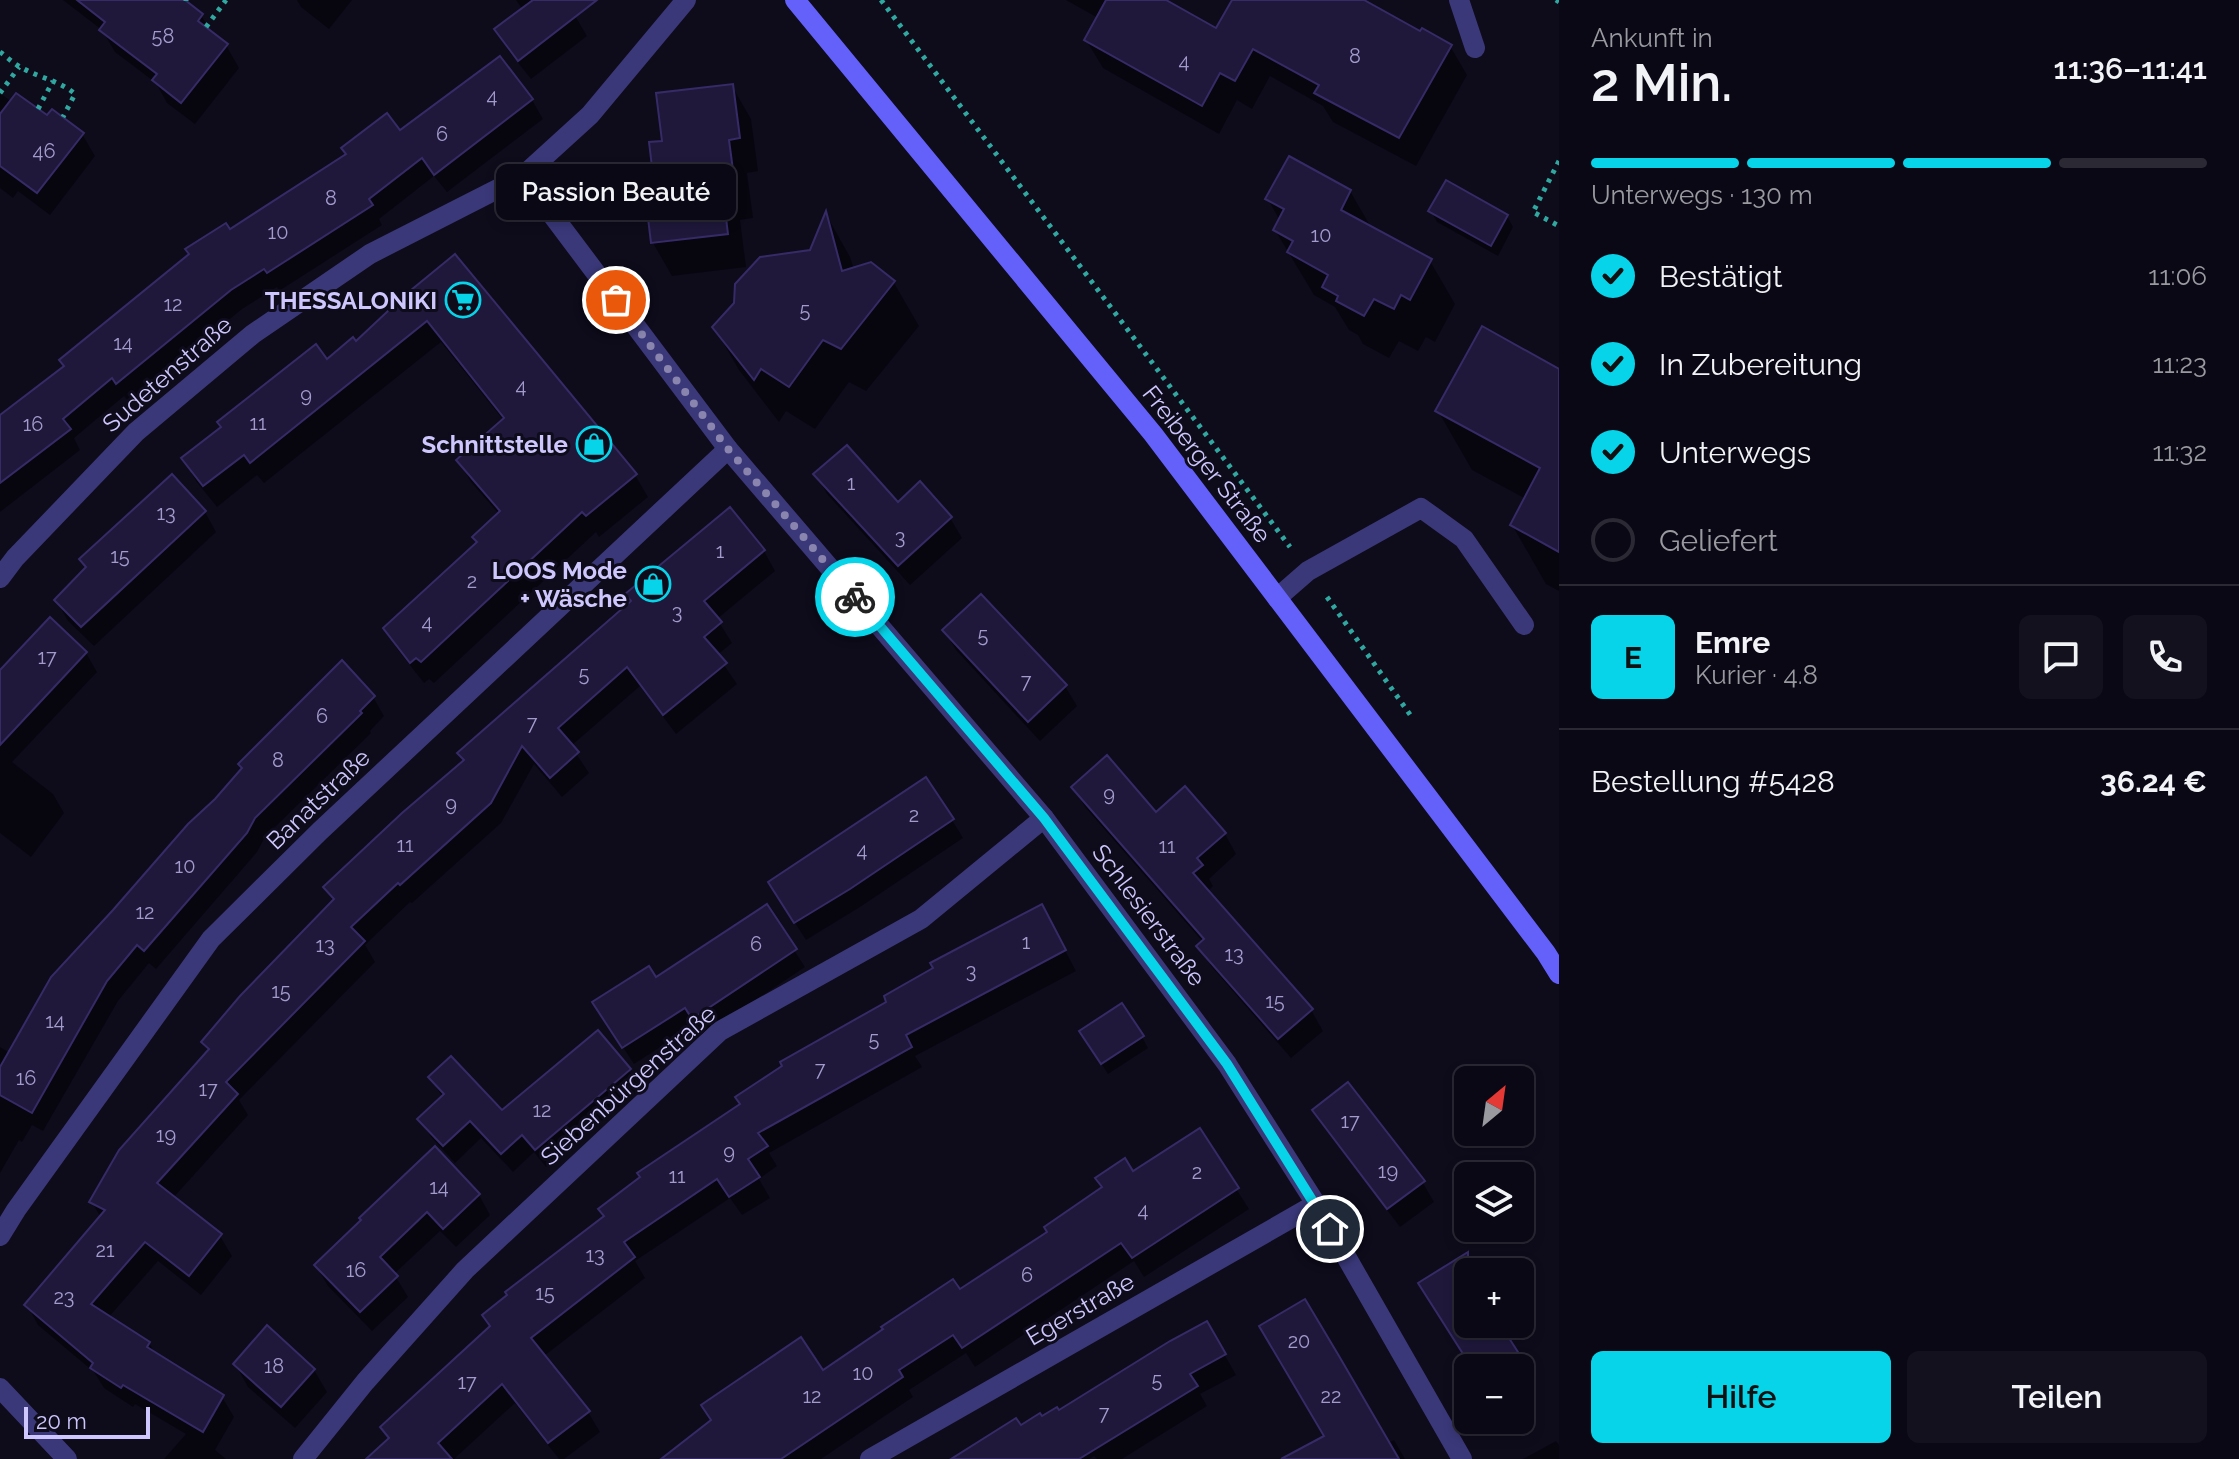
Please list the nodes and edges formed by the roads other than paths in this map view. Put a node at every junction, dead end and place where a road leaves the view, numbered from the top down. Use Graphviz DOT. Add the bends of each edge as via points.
graph roads {
  1 [pos="686,0"];
  2 [pos="795,0"];
  3 [pos="1459,0"];
  4 [pos="1475,48"];
  5 [pos="523,176"];
  6 [pos="728,449"];
  7 [pos="0,578"];
  8 [pos="1277,598"];
  9 [pos="1524,625"];
  10 [pos="1044,818"];
  11 [pos="1553,949"];
  12 [pos="1559,974"];
  13 [pos="1316,1204"];
  14 [pos="0,1236"];
  15 [pos="0,1388"];
  16 [pos="67,1459"];
  17 [pos="303,1459"];
  18 [pos="870,1459"];
  19 [pos="1462,1459"];
  1 -- 5 [label="street, Sudetenstraße" via="590,115"];
  2 -- 8 [label="main road, Freiberger Straße" via="1153,434"];
  3 -- 4 [label="street"];
  5 -- 6 [label="street, Schlesierstraße"];
  5 -- 7 [label="street, Sudetenstraße" via="370,254 253,334 136,432"];
  6 -- 10 [label="street, Schlesierstraße"];
  6 -- 14 [label="street, Banatstraße" via="211,939"];
  8 -- 9 [label="street" via="1308,571 1421,508 1464,539"];
  8 -- 11 [label="main road, Freiberger Straße"];
  10 -- 13 [label="street, Schlesierstraße" via="1227,1064"];
  10 -- 17 [label="street, Siebenbürgenstraße" via="921,919 720,1031 465,1270"];
  11 -- 12 [label="main road, Freiberger Straße"];
  13 -- 18 [label="street, Egerstraße"];
  13 -- 19 [label="street, Schlesierstraße"];
  15 -- 16 [label="street"];
}
